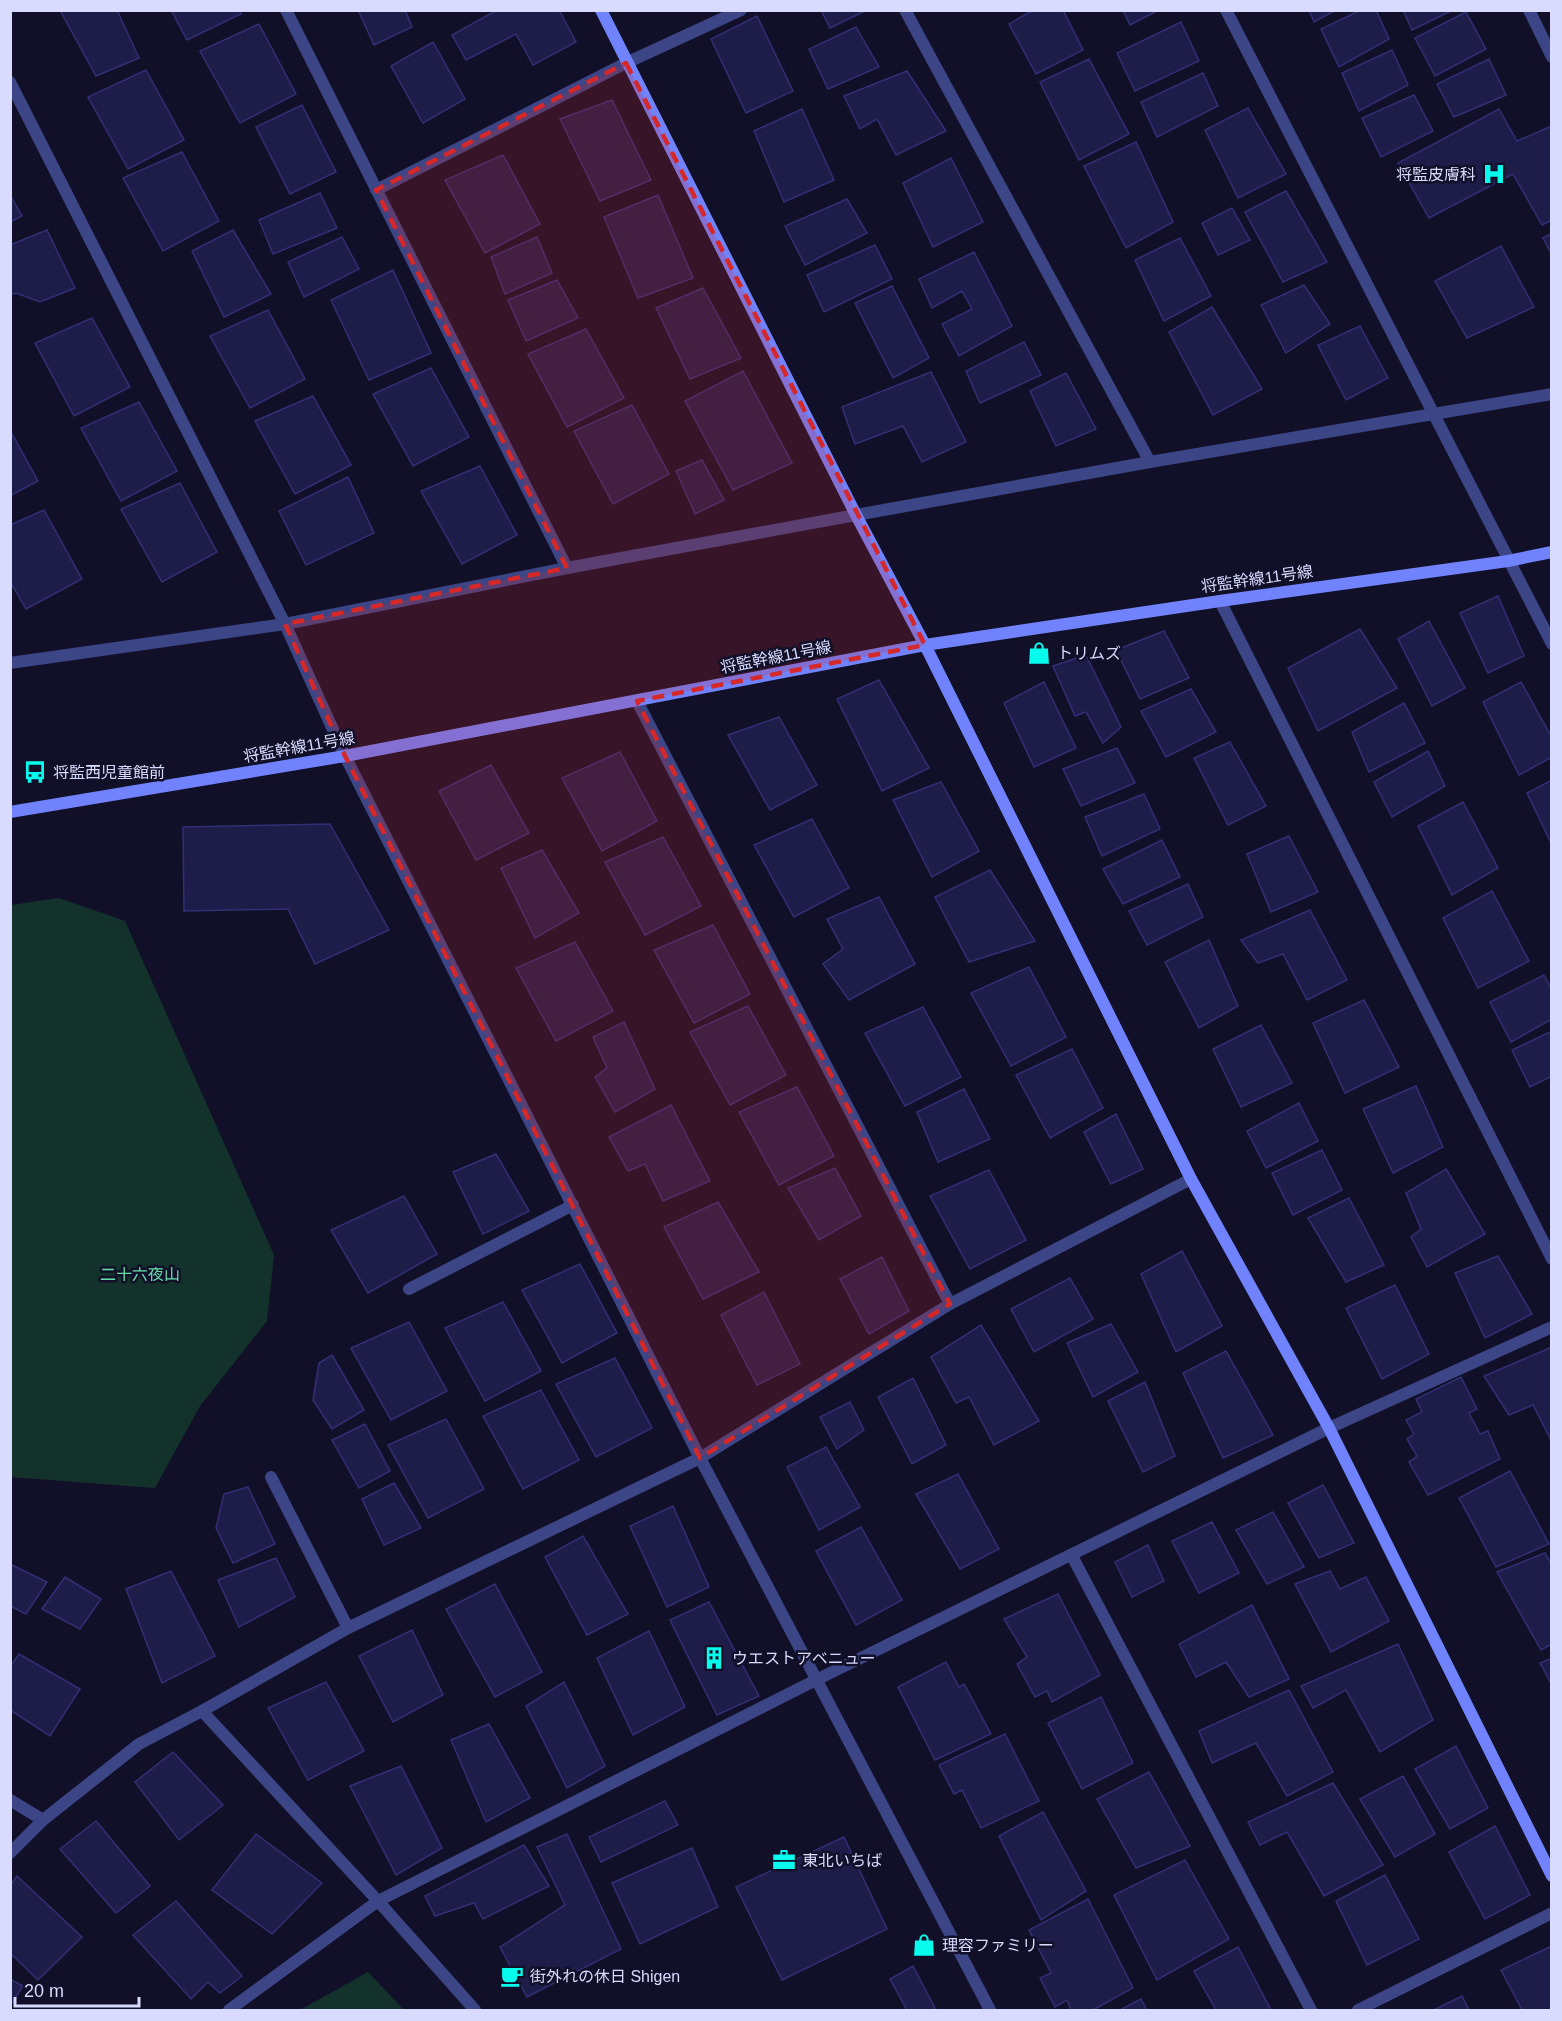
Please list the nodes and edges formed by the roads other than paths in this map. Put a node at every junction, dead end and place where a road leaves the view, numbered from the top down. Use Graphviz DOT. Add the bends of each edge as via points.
graph roads {
  1 [pos="286,10"];
  2 [pos="601,10"];
  3 [pos="741,10"];
  4 [pos="905,10"];
  5 [pos="1226,10"];
  6 [pos="1529,10"];
  7 [pos="1551,57"];
  8 [pos="626,63"];
  9 [pos="10,82"];
  10 [pos="376,190"];
  11 [pos="1551,394"];
  12 [pos="1434,413"];
  13 [pos="1150,462"];
  14 [pos="856,515"];
  15 [pos="1551,552"];
  16 [pos="1508,561"];
  17 [pos="567,568"];
  18 [pos="1220,601"];
  19 [pos="285,624"];
  20 [pos="1551,644"];
  21 [pos="925,645"];
  22 [pos="10,663"];
  23 [pos="637,700"];
  24 [pos="345,756"];
  25 [pos="10,812"];
  26 [pos="1191,1179"];
  27 [pos="573,1205"];
  28 [pos="1551,1259"];
  29 [pos="409,1288"];
  30 [pos="950,1304"];
  31 [pos="1551,1327"];
  32 [pos="1329,1428"];
  33 [pos="700,1458"];
  34 [pos="271,1477"];
  35 [pos="1072,1556"];
  36 [pos="348,1628"];
  37 [pos="816,1680"];
  38 [pos="202,1711"];
  39 [pos="10,1800"];
  40 [pos="43,1820"];
  41 [pos="10,1853"];
  42 [pos="1551,1876"];
  43 [pos="378,1901"];
  44 [pos="1551,1913"];
  45 [pos="229,2010"];
  46 [pos="475,2010"];
  47 [pos="990,2010"];
  48 [pos="1311,2010"];
  49 [pos="1358,2010"];
  1 -- 10 [label="street"];
  2 -- 8 [label="street"];
  3 -- 8 [label="street"];
  4 -- 13 [label="street"];
  5 -- 12 [label="street"];
  6 -- 7 [label="street"];
  8 -- 10 [label="street"];
  8 -- 14 [label="street"];
  9 -- 19 [label="street"];
  10 -- 17 [label="street"];
  11 -- 12 [label="street"];
  12 -- 13 [label="street"];
  12 -- 16 [label="street"];
  13 -- 14 [label="street"];
  14 -- 17 [label="street"];
  14 -- 21 [label="street"];
  15 -- 16 [label="street, 将監幹線11号線"];
  16 -- 18 [label="street, 将監幹線11号線"];
  16 -- 20 [label="street"];
  17 -- 19 [label="street"];
  18 -- 21 [label="street, 将監幹線11号線"];
  18 -- 28 [label="street"];
  19 -- 22 [label="street"];
  19 -- 24 [label="street"];
  21 -- 23 [label="street, 将監幹線11号線"];
  21 -- 26 [label="street"];
  23 -- 24 [label="street, 将監幹線11号線"];
  23 -- 30 [label="street"];
  24 -- 25 [label="street, 将監幹線11号線"];
  24 -- 27 [label="street"];
  26 -- 30 [label="street"];
  26 -- 32 [label="street"];
  27 -- 29 [label="street"];
  27 -- 33 [label="street"];
  30 -- 33 [label="street"];
  31 -- 32 [label="street"];
  32 -- 35 [label="street"];
  32 -- 42 [label="street"];
  33 -- 36 [label="street"];
  33 -- 37 [label="street"];
  34 -- 36 [label="street"];
  35 -- 37 [label="street"];
  35 -- 48 [label="street"];
  36 -- 38 [label="street"];
  37 -- 43 [label="street"];
  37 -- 47 [label="street"];
  38 -- 40 [label="street" via="139,1744"];
  38 -- 43 [label="street"];
  39 -- 40 [label="street"];
  40 -- 41 [label="street"];
  43 -- 45 [label="street"];
  43 -- 46 [label="street"];
  44 -- 49 [label="street"];
}
